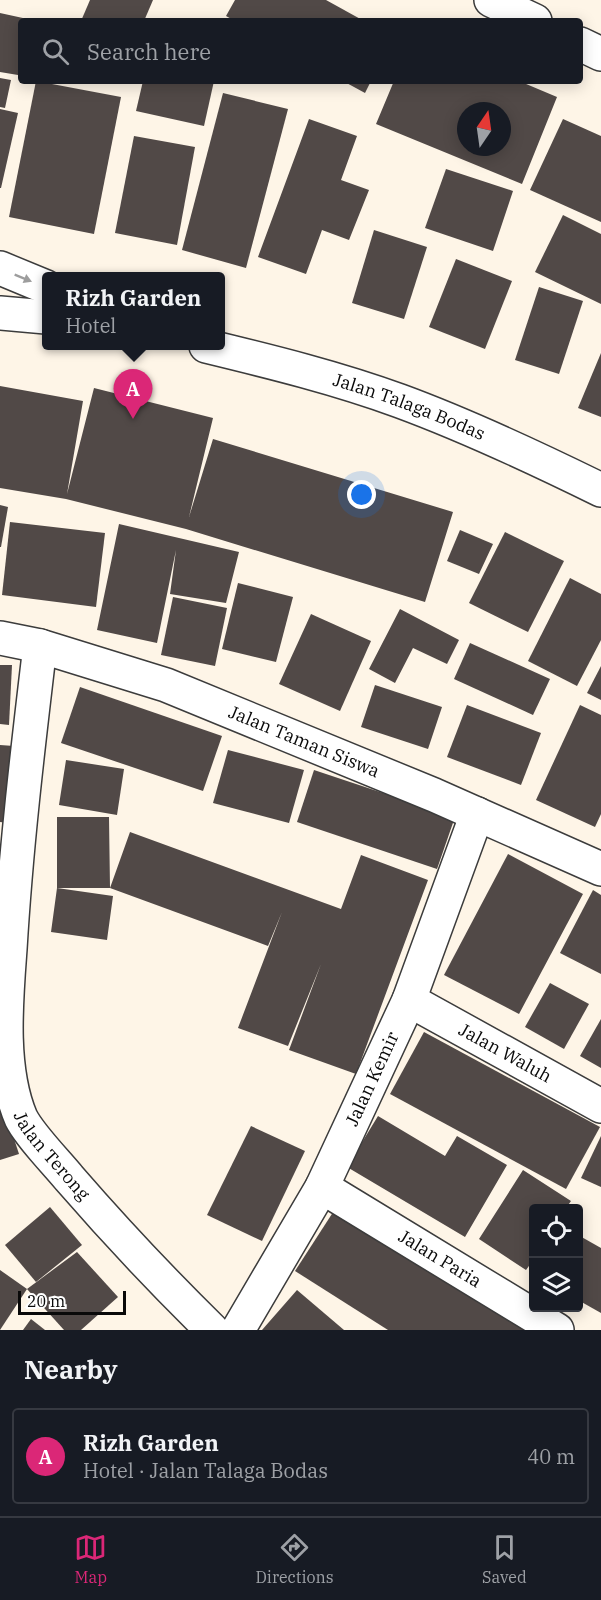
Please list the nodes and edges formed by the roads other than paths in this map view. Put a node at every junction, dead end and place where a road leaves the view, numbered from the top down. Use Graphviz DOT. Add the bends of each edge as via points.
graph roads {
  1 [pos="491,0"];
  2 [pos="529,18"];
  3 [pos="583,45"];
  4 [pos="601,54"];
  5 [pos="0,268"];
  6 [pos="42,285"];
  7 [pos="0,314"];
  8 [pos="42,317"];
  9 [pos="225,350"];
  10 [pos="601,490"];
  11 [pos="0,638"];
  12 [pos="40,646"];
  13 [pos="477,814"];
  14 [pos="601,869"];
  15 [pos="409,1000"];
  16 [pos="601,1106"];
  17 [pos="322,1187"];
  18 [pos="212,1330"];
  19 [pos="238,1330"];
  20 [pos="556,1330"];
  1 -- 2 [label="street"];
  3 -- 4 [label="street"];
  5 -- 6 [label="street, one-way"];
  7 -- 8 [label="street"];
  9 -- 10 [label="street, Jalan Talaga Bodas" via="328,377 401,402 543,461"];
  11 -- 12 [label="street, Jalan Taman Siswa"];
  12 -- 13 [label="street, Jalan Taman Siswa" via="166,685"];
  12 -- 18 [label="street, Jalan Terong" via="12,906 4,1056 9,1089 21,1119 55,1161 154,1274"];
  13 -- 14 [label="street, Jalan Taman Siswa"];
  13 -- 15 [label="street, Jalan Kemir"];
  15 -- 16 [label="street, Jalan Waluh"];
  15 -- 17 [label="street, Jalan Kemir"];
  17 -- 19 [label="street, Jalan Kemir"];
  17 -- 20 [label="street, Jalan Paria"];
}
